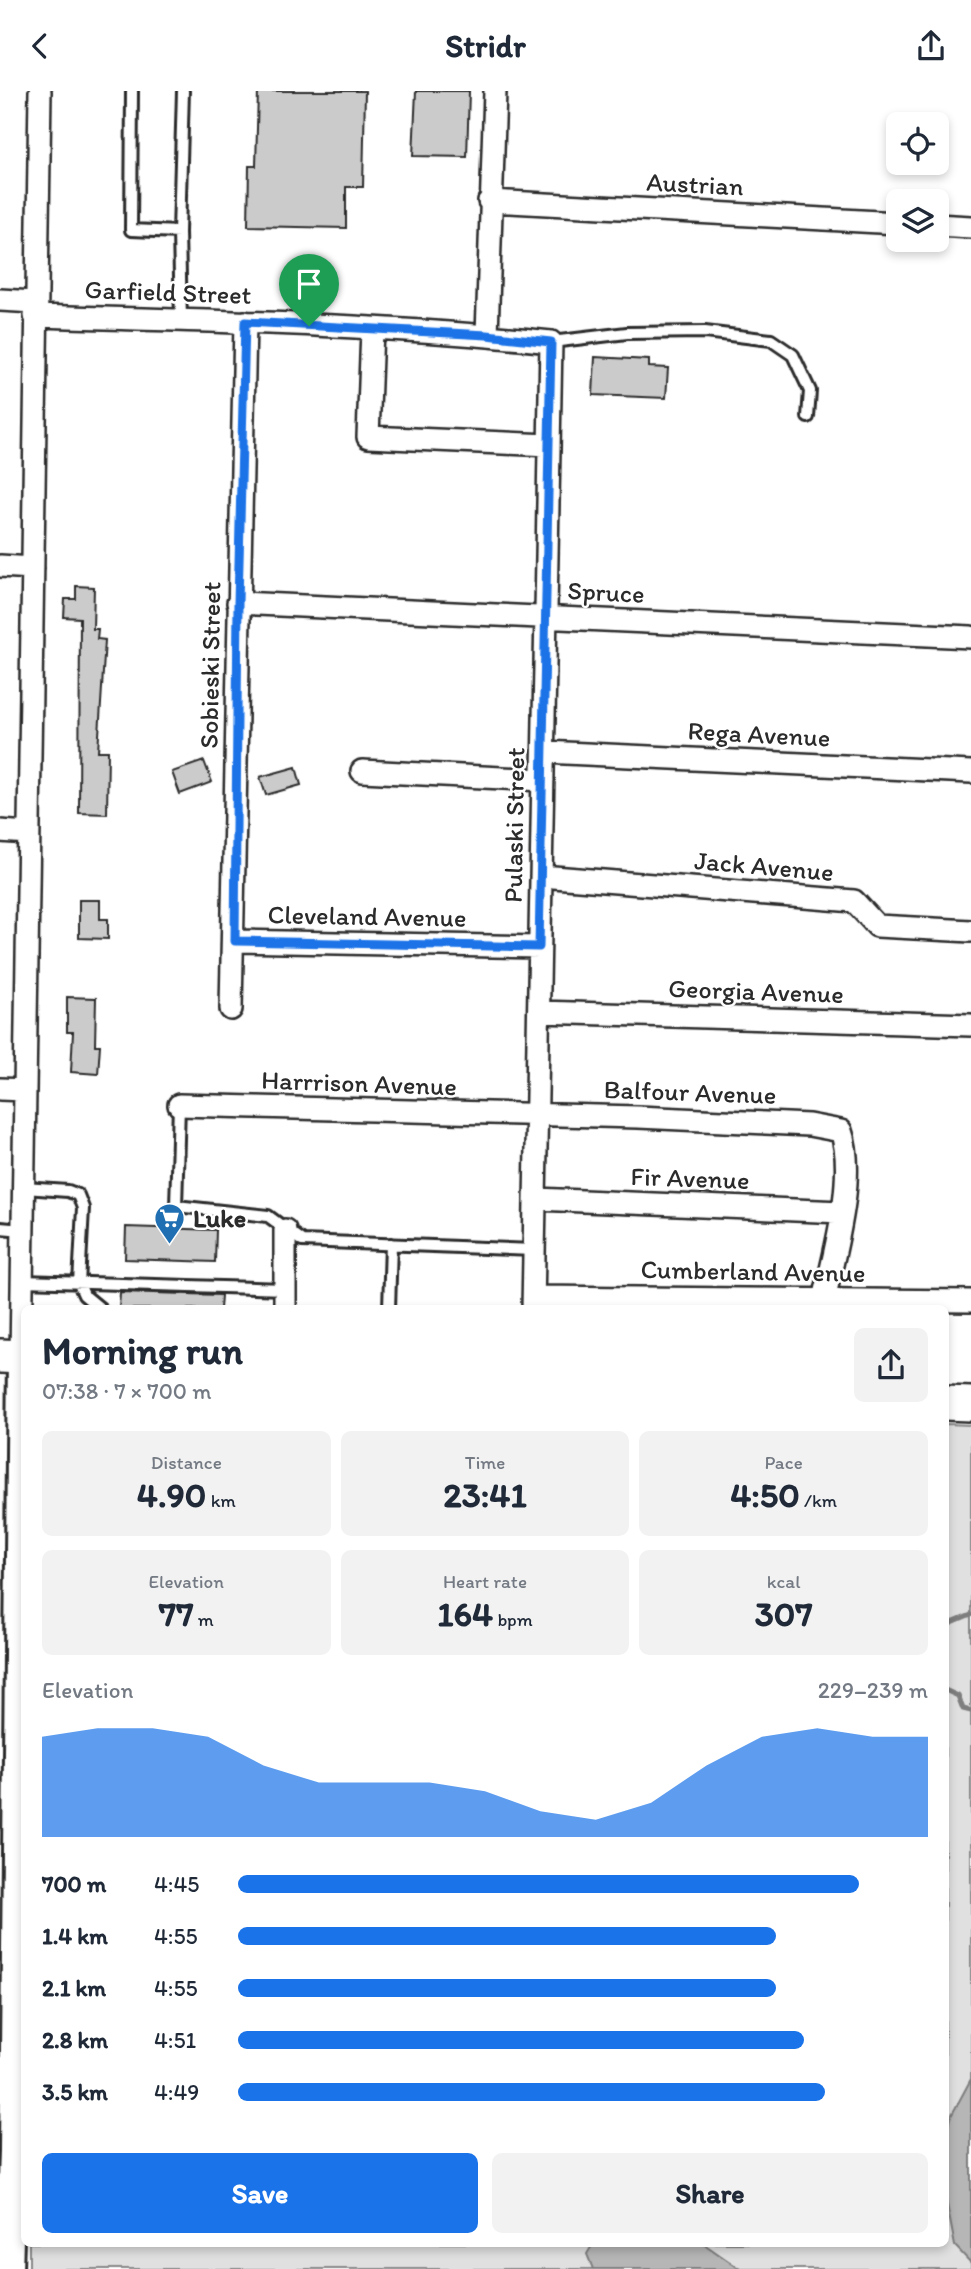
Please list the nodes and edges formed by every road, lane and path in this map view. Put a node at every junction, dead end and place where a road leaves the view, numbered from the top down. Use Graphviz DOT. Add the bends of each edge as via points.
graph roads {
  1 [pos="40,91"];
  2 [pos="132,91"];
  3 [pos="183,91"];
  4 [pos="495,91"];
  5 [pos="489,201"];
  6 [pos="886,222"];
  7 [pos="949,226"];
  8 [pos="971,227"];
  9 [pos="179,232"];
  10 [pos="0,300"];
  11 [pos="35,309"];
  12 [pos="181,321"];
  13 [pos="245,322"];
  14 [pos="372,329"];
  15 [pos="487,335"];
  16 [pos="551,342"];
  17 [pos="808,417"];
  18 [pos="549,445"];
  19 [pos="0,566"];
  20 [pos="33,568"];
  21 [pos="238,603"];
  22 [pos="546,618"];
  23 [pos="971,637"];
  24 [pos="544,752"];
  25 [pos="362,771"];
  26 [pos="971,772"];
  27 [pos="543,779"];
  28 [pos="0,831"];
  29 [pos="28,833"];
  30 [pos="541,876"];
  31 [pos="971,931"];
  32 [pos="235,941"];
  33 [pos="539,947"];
  34 [pos="231,1009"];
  35 [pos="539,1012"];
  36 [pos="971,1025"];
  37 [pos="0,1089"];
  38 [pos="25,1090"];
  39 [pos="179,1105"];
  40 [pos="537,1116"];
  41 [pos="24,1188"];
  42 [pos="536,1199"];
  43 [pos="842,1212"];
  44 [pos="0,1228"];
  45 [pos="23,1230"];
  46 [pos="285,1230"];
  47 [pos="391,1244"];
  48 [pos="535,1250"];
  49 [pos="22,1281"];
  50 [pos="79,1284"];
  51 [pos="285,1299"];
  52 [pos="824,1300"];
  53 [pos="971,1301"];
  54 [pos="534,1303"];
  55 [pos="96,1305"];
  56 [pos="389,1305"];
  57 [pos="15,1356"];
  58 [pos="949,1403"];
  59 [pos="971,1404"];
  60 [pos="13,1910"];
  61 [pos="6,1979"];
  62 [pos="6,2151"];
  63 [pos="17,2227"];
  64 [pos="9,2269"];
  1 -- 11 [label="street"];
  2 -- 9 [label="lane" via="131,230"];
  3 -- 9 [label="lane"];
  4 -- 5 [label="street"];
  5 -- 6 [label="street, Austrian"];
  5 -- 15 [label="street"];
  7 -- 8 [label="street"];
  9 -- 12 [label="lane"];
  10 -- 11 [label="street, Garfield Street"];
  11 -- 12 [label="street, Garfield Street"];
  11 -- 20 [label="street"];
  12 -- 13 [label="street, Garfield Street"];
  13 -- 14 [label="street, Garfield Street"];
  13 -- 21 [label="street, Sobieski Street"];
  14 -- 15 [label="street, Garfield Street"];
  14 -- 18 [label="street" via="368,437"];
  15 -- 16 [label="street, Garfield Street"];
  16 -- 17 [label="lane" via="627,333 705,332 771,339 793,355 810,391"];
  16 -- 18 [label="street, Pulaski Street"];
  18 -- 22 [label="street, Pulaski Street"];
  19 -- 20 [label="street"];
  20 -- 29 [label="street"];
  21 -- 22 [label="street, Spruce"];
  21 -- 32 [label="street, Sobieski Street"];
  22 -- 23 [label="street, Spruce"];
  22 -- 24 [label="street, Pulaski Street"];
  24 -- 26 [label="street, Rega Avenue"];
  24 -- 27 [label="street, Pulaski Street"];
  25 -- 27 [label="street"];
  27 -- 30 [label="street, Pulaski Street"];
  28 -- 29 [label="street"];
  29 -- 38 [label="street"];
  30 -- 31 [label="street, Jack Avenue" via="854,901 877,926"];
  30 -- 33 [label="street, Pulaski Street"];
  32 -- 33 [label="street, Cleveland Avenue"];
  32 -- 34 [label="street, Sobieski Street"];
  33 -- 35 [label="street, Pulaski Street"];
  35 -- 36 [label="street, Georgia Avenue"];
  35 -- 40 [label="street, Pulaski Street"];
  37 -- 38 [label="street"];
  38 -- 41 [label="street"];
  39 -- 40 [label="street, Harrrison Avenue"];
  39 -- 46 [label="lane" via="176,1206 268,1216"];
  40 -- 42 [label="street, Pulaski Street"];
  40 -- 43 [label="street, Balfour Avenue" via="809,1125 841,1132 847,1147"];
  41 -- 45 [label="street"];
  41 -- 50 [label="lane" via="78,1195 83,1208"];
  42 -- 43 [label="street, Fir Avenue"];
  42 -- 48 [label="street, Pulaski Street"];
  43 -- 52 [label="street"];
  44 -- 45 [label="lane"];
  45 -- 49 [label="street"];
  46 -- 47 [label="lane" via="302,1241"];
  46 -- 51 [label="street"];
  47 -- 48 [label="lane"];
  47 -- 56 [label="lane"];
  48 -- 54 [label="street, Pulaski Street"];
  49 -- 50 [label="lane"];
  49 -- 57 [label="street"];
  50 -- 51 [label="lane"];
  50 -- 55 [label="lane"];
  52 -- 53 [label="street, Cumberland Avenue"];
  52 -- 54 [label="street, Cumberland Avenue"];
  57 -- 60 [label="street"];
  58 -- 59 [label="main road"];
  60 -- 61 [label="street"];
  61 -- 62 [label="street"];
  62 -- 63 [label="street"];
  63 -- 64 [label="street"];
}
